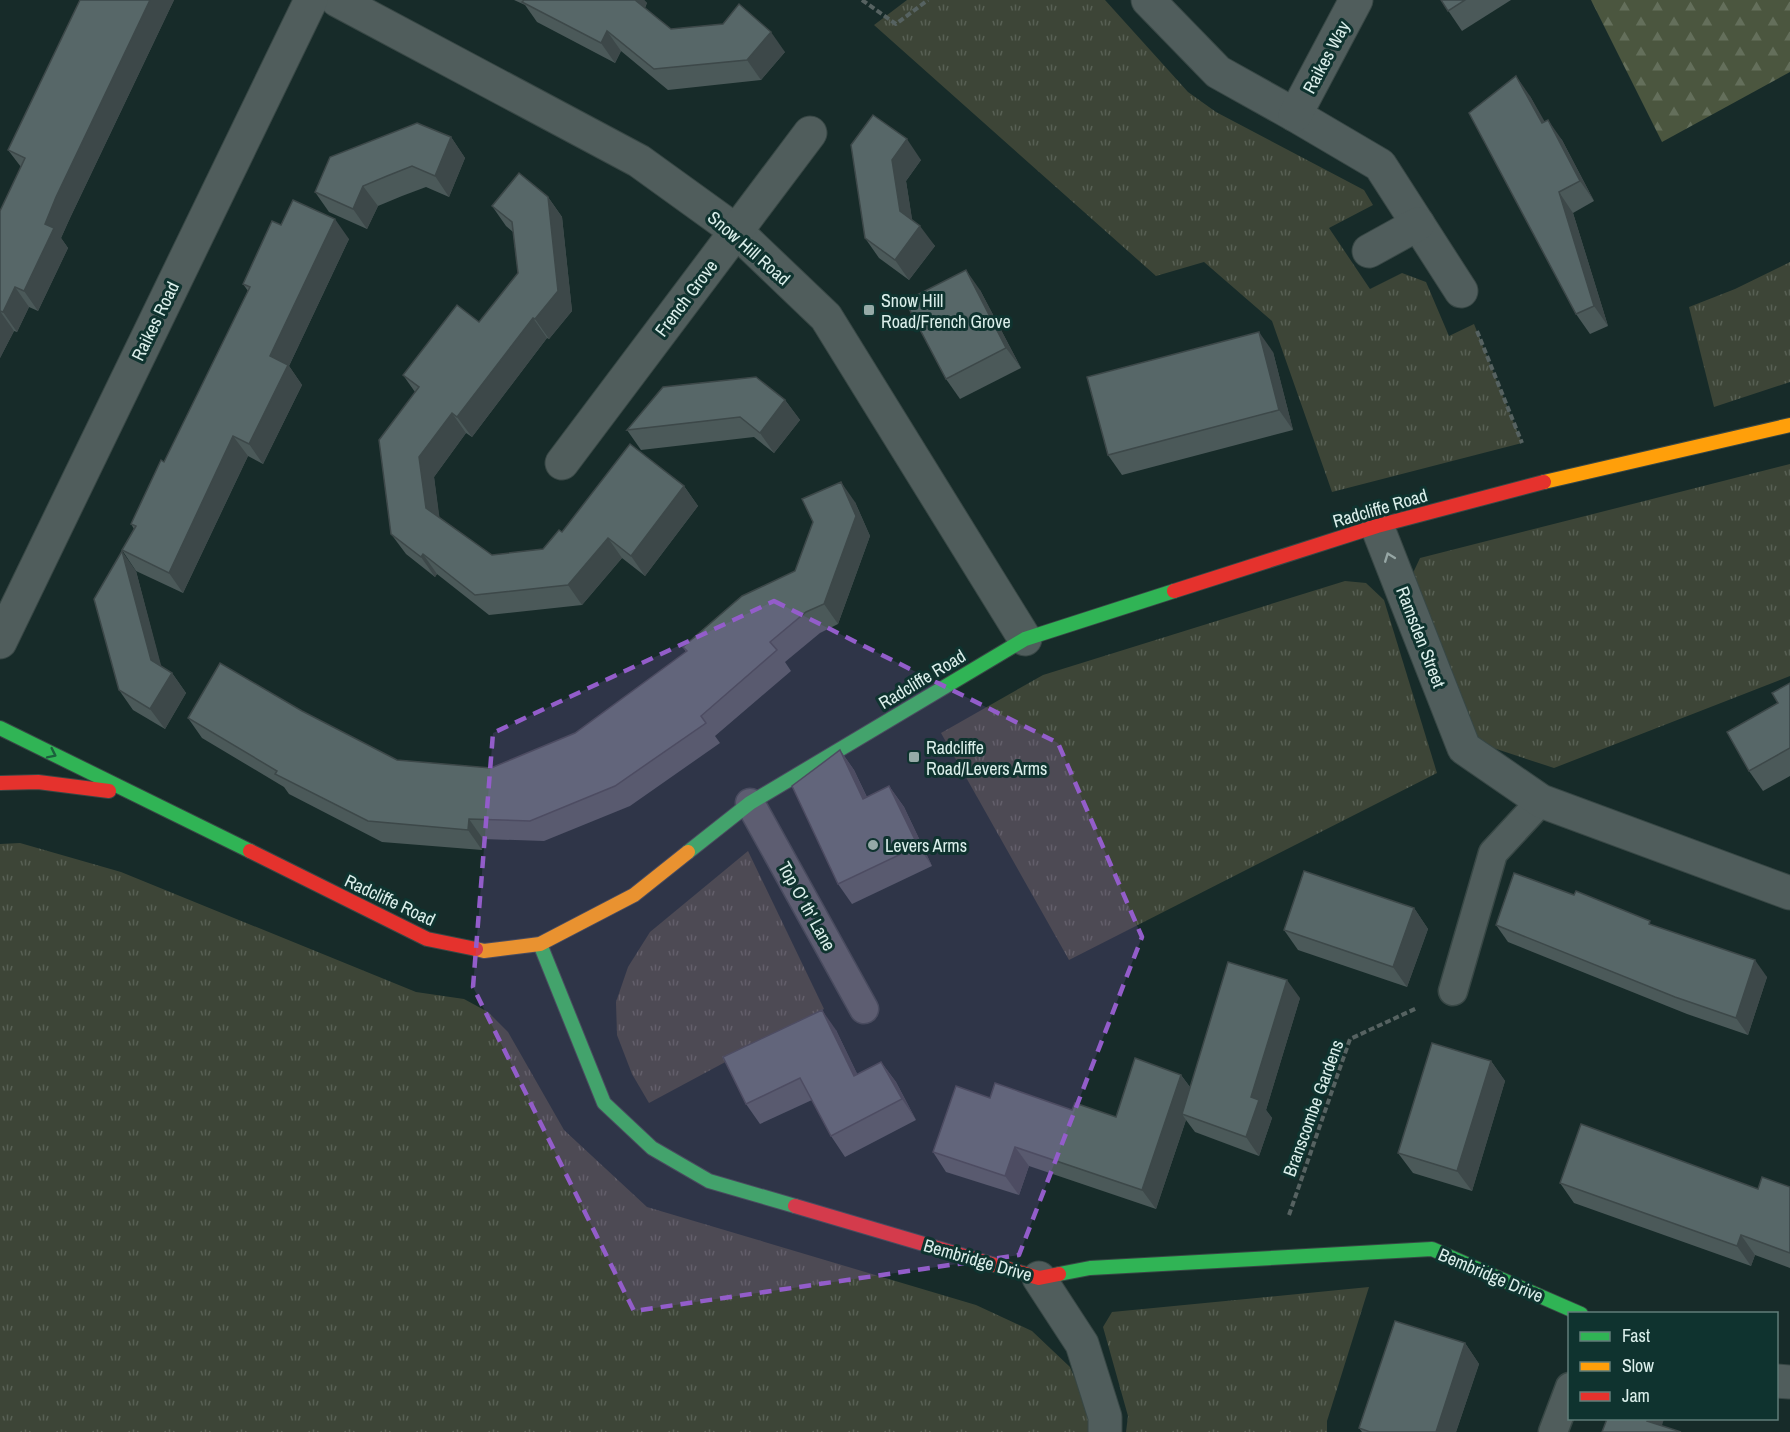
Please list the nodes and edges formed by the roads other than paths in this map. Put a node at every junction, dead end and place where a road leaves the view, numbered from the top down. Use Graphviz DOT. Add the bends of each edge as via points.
graph roads {
  1 [pos="311,0"];
  2 [pos="337,0"];
  3 [pos="1148,0"];
  4 [pos="1356,0"];
  5 [pos="1295,115"];
  6 [pos="810,133"];
  7 [pos="1418,224"];
  8 [pos="736,231"];
  9 [pos="1369,250"];
  10 [pos="1461,291"];
  11 [pos="1790,425"];
  12 [pos="562,463"];
  13 [pos="1377,526"];
  14 [pos="1025,639"];
  15 [pos="0,642"];
  16 [pos="0,728"];
  17 [pos="0,783"];
  18 [pos="137,795"];
  19 [pos="1541,801"];
  20 [pos="750,802"];
  21 [pos="1790,893"];
  22 [pos="540,944"];
  23 [pos="1453,991"];
  24 [pos="864,1009"];
  25 [pos="1038,1278"];
  26 [pos="1576,1312"];
  27 [pos="1568,1390"];
  28 [pos="1105,1432"];
  29 [pos="1552,1432"];
  1 -- 15 [label="street, Raikes Road"];
  2 -- 8 [label="street, Snow Hill Road" via="639,161"];
  3 -- 5 [label="street, Raikes Way" via="1218,72"];
  4 -- 5 [label="street, Raikes Way"];
  5 -- 7 [label="street, Raikes Way" via="1380,165"];
  6 -- 8 [label="street, French Grove"];
  7 -- 9 [label="street"];
  7 -- 10 [label="street, Raikes Way"];
  8 -- 12 [label="street, French Grove"];
  8 -- 14 [label="street, Snow Hill Road" via="826,317"];
  11 -- 13 [label="main road, Radcliffe Road" via="1538,483"];
  13 -- 14 [label="main road, Radcliffe Road"];
  19 -- 13 [label="street, Ramsden Street, one-way" via="1464,748"];
  14 -- 20 [label="main road, Radcliffe Road"];
  16 -- 18 [label="main road, Radcliffe Road, one-way"];
  17 -- 18 [label="main road, Radcliffe Road" via="38,782"];
  18 -- 22 [label="main road, Radcliffe Road" via="427,939 484,951"];
  19 -- 21 [label="street"];
  19 -- 23 [label="lane" via="1492,853"];
  20 -- 22 [label="main road, Radcliffe Road" via="634,895"];
  20 -- 24 [label="lane, Top O' th' Lane"];
  22 -- 25 [label="main road, Bembridge Drive" via="604,1103 651,1148 709,1181"];
  25 -- 26 [label="main road, Bembridge Drive" via="1090,1268 1432,1249"];
  25 -- 28 [label="street" via="1082,1344 1105,1417"];
  27 -- 29 [label="lane"];
}
